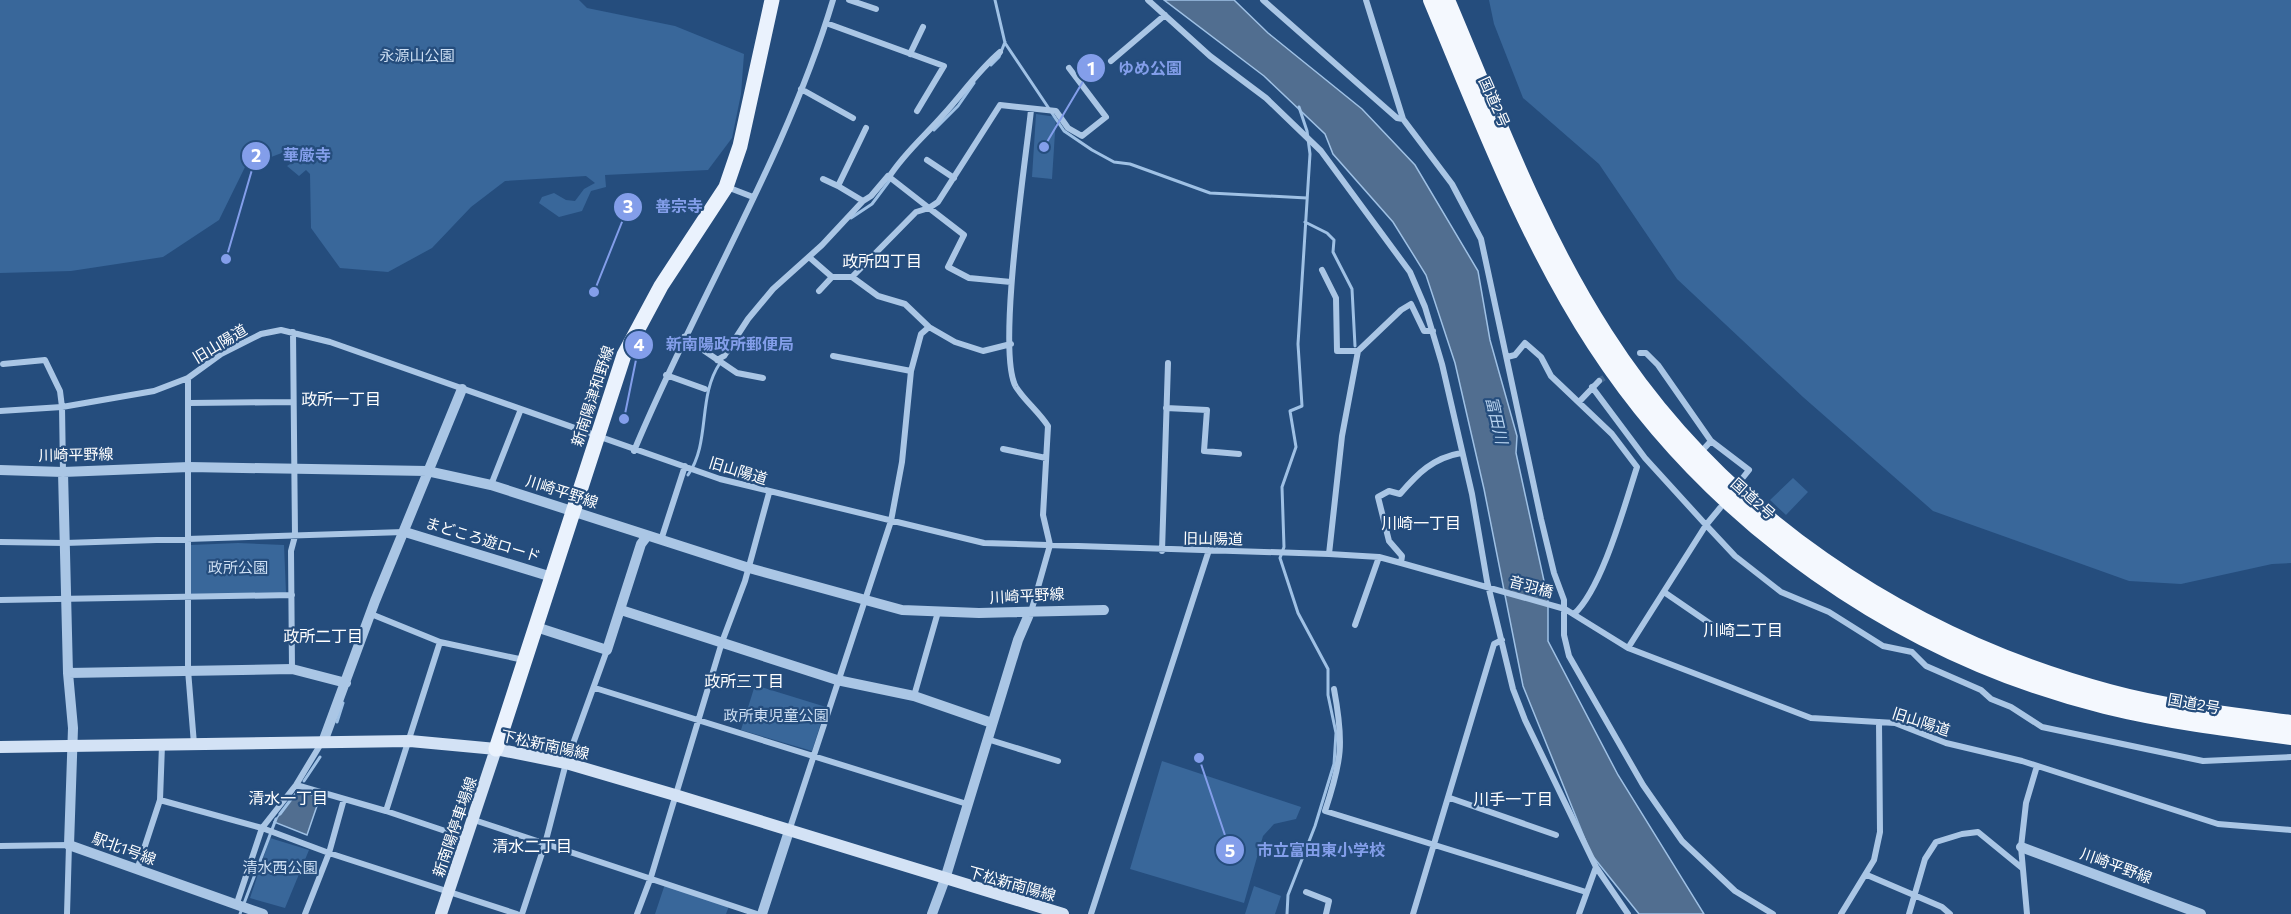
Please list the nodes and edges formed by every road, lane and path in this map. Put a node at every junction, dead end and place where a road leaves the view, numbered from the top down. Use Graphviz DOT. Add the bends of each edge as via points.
graph roads {
  1 [pos="772,0"];
  2 [pos="833,0"];
  3 [pos="849,0"];
  4 [pos="1148,0"];
  5 [pos="1263,0"];
  6 [pos="1366,0"];
  7 [pos="1431,0"];
  8 [pos="1447,0"];
  9 [pos="876,9"];
  10 [pos="1165,15"];
  11 [pos="826,23"];
  12 [pos="923,27"];
  13 [pos="1000,52"];
  14 [pos="910,54"];
  15 [pos="1111,61"];
  16 [pos="1070,68"];
  17 [pos="801,89"];
  18 [pos="850,108"];
  19 [pos="1031,110"];
  20 [pos="917,111"];
  21 [pos="1403,119"];
  22 [pos="866,128"];
  23 [pos="927,160"];
  24 [pos="889,177"];
  25 [pos="954,178"];
  26 [pos="823,179"];
  27 [pos="838,186"];
  28 [pos="726,187"];
  29 [pos="753,197"];
  30 [pos="863,201"];
  31 [pos="929,208"];
  32 [pos="808,257"];
  33 [pos="1322,270"];
  34 [pos="832,277"];
  35 [pos="852,277"];
  36 [pos="1011,282"];
  37 [pos="819,291"];
  38 [pos="929,327"];
  39 [pos="1433,331"];
  40 [pos="293,332"];
  41 [pos="684,337"];
  42 [pos="1011,344"];
  43 [pos="1358,351"];
  44 [pos="1640,353"];
  45 [pos="833,356"];
  46 [pos="1507,357"];
  47 [pos="717,360"];
  48 [pos="3,363"];
  49 [pos="1168,363"];
  50 [pos="911,370"];
  51 [pos="666,375"];
  52 [pos="188,378"];
  53 [pos="763,378"];
  54 [pos="1599,381"];
  55 [pos="1592,387"];
  56 [pos="462,389"];
  57 [pos="705,389"];
  58 [pos="293,402"];
  59 [pos="1579,402"];
  60 [pos="189,403"];
  61 [pos="62,407"];
  62 [pos="1167,408"];
  63 [pos="521,409"];
  64 [pos="0,411"];
  65 [pos="599,436"];
  66 [pos="1706,447"];
  67 [pos="1003,449"];
  68 [pos="634,451"];
  69 [pos="1461,453"];
  70 [pos="1239,454"];
  71 [pos="1046,458"];
  72 [pos="685,466"];
  73 [pos="189,467"];
  74 [pos="295,468"];
  75 [pos="0,470"];
  76 [pos="427,471"];
  77 [pos="63,472"];
  78 [pos="1741,480"];
  79 [pos="491,485"];
  80 [pos="769,493"];
  81 [pos="1720,508"];
  82 [pos="574,513"];
  83 [pos="891,521"];
  84 [pos="1706,525"];
  85 [pos="405,532"];
  86 [pos="295,536"];
  87 [pos="647,536"];
  88 [pos="186,539"];
  89 [pos="661,540"];
  90 [pos="0,542"];
  91 [pos="65,543"];
  92 [pos="1050,545"];
  93 [pos="1209,550"];
  94 [pos="1162,551"];
  95 [pos="1329,554"];
  96 [pos="1379,557"];
  97 [pos="1401,563"];
  98 [pos="749,568"];
  99 [pos="552,577"];
  100 [pos="1489,587"];
  101 [pos="1499,591"];
  102 [pos="1664,592"];
  103 [pos="292,595"];
  104 [pos="188,597"];
  105 [pos="0,600"];
  106 [pos="67,600"];
  107 [pos="863,601"];
  108 [pos="1557,607"];
  109 [pos="1104,609"];
  110 [pos="1565,609"];
  111 [pos="621,610"];
  112 [pos="938,612"];
  113 [pos="1030,612"];
  114 [pos="371,614"];
  115 [pos="1574,614"];
  116 [pos="1355,624"];
  117 [pos="537,627"];
  118 [pos="1715,627"];
  119 [pos="1502,640"];
  120 [pos="440,642"];
  121 [pos="722,642"];
  122 [pos="1628,648"];
  123 [pos="607,650"];
  124 [pos="525,661"];
  125 [pos="292,669"];
  126 [pos="188,670"];
  127 [pos="68,672"];
  128 [pos="837,680"];
  129 [pos="346,683"];
  130 [pos="595,688"];
  131 [pos="1334,689"];
  132 [pos="914,696"];
  133 [pos="698,722"];
  134 [pos="1879,722"];
  135 [pos="992,723"];
  136 [pos="2291,723"];
  137 [pos="2291,737"];
  138 [pos="987,739"];
  139 [pos="410,741"];
  140 [pos="322,742"];
  141 [pos="194,744"];
  142 [pos="162,745"];
  143 [pos="74,746"];
  144 [pos="0,747"];
  145 [pos="496,749"];
  146 [pos="2291,757"];
  147 [pos="813,758"];
  148 [pos="1058,761"];
  149 [pos="566,764"];
  150 [pos="2037,766"];
  151 [pos="296,784"];
  152 [pos="675,795"];
  153 [pos="1450,798"];
  154 [pos="344,799"];
  155 [pos="160,800"];
  156 [pos="967,804"];
  157 [pos="386,811"];
  158 [pos="474,820"];
  159 [pos="262,828"];
  160 [pos="2291,830"];
  161 [pos="789,831"];
  162 [pos="1556,835"];
  163 [pos="467,839"];
  164 [pos="544,844"];
  165 [pos="69,845"];
  166 [pos="1435,845"];
  167 [pos="0,846"];
  168 [pos="2021,847"];
  169 [pos="329,853"];
  170 [pos="1596,867"];
  171 [pos="2022,868"];
  172 [pos="137,870"];
  173 [pos="1867,875"];
  174 [pos="651,877"];
  175 [pos="945,879"];
  176 [pos="448,892"];
  177 [pos="1305,892"];
  178 [pos="1586,892"];
  179 [pos="1914,895"];
  180 [pos="237,903"];
  181 [pos="67,914"];
  182 [pos="263,914"];
  183 [pos="305,914"];
  184 [pos="441,914"];
  185 [pos="520,914"];
  186 [pos="637,914"];
  187 [pos="757,914"];
  188 [pos="762,914"];
  189 [pos="932,914"];
  190 [pos="1063,914"];
  191 [pos="1091,914"];
  192 [pos="1326,914"];
  193 [pos="1413,914"];
  194 [pos="1580,914"];
  195 [pos="1628,914"];
  196 [pos="1773,914"];
  197 [pos="1841,914"];
  198 [pos="1909,914"];
  199 [pos="1950,914"];
  200 [pos="2027,914"];
  201 [pos="2201,914"];
  1 -- 28 [label="main road, 新南陽津和野線" via="740,146"];
  2 -- 11 [label="street"];
  3 -- 9 [label="street"];
  4 -- 10 [label="street"];
  5 -- 21 [label="street" via="1397,118"];
  6 -- 21 [label="street"];
  7 -- 137 [label="highway, 国道2号" via="1535,238 1596,346 1690,465 1785,552 1891,621 1979,664 2036,685 2115,708"];
  8 -- 66 [label="highway, 国道2号" via="1519,171 1573,281 1647,393"];
  10 -- 15 [label="street"];
  10 -- 39 [label="street" via="1210,56 1266,98 1321,151 1407,266"];
  11 -- 14 [label="street"];
  11 -- 17 [label="street"];
  12 -- 14 [label="street"];
  13 -- 24 [label="street" via="902,156"];
  14 -- 20 [label="street" via="944,66"];
  16 -- 19 [label="street" via="1106,117 1082,136 1068,128 1056,111"];
  17 -- 18 [label="street" via="850,117"];
  17 -- 29 [label="street"];
  19 -- 25 [label="street" via="1000,105"];
  19 -- 36 [label="street"];
  21 -- 46 [label="street" via="1452,184 1480,239"];
  22 -- 27 [label="street"];
  23 -- 25 [label="street"];
  24 -- 30 [label="street"];
  24 -- 31 [label="street"];
  25 -- 31 [label="street" via="939,202"];
  26 -- 27 [label="street"];
  27 -- 30 [label="street"];
  28 -- 29 [label="street"];
  28 -- 65 [label="main road, 新南陽津和野線" via="633,333"];
  29 -- 41 [label="street"];
  30 -- 32 [label="street"];
  31 -- 35 [label="street" via="916,212"];
  31 -- 36 [label="street" via="964,235 948,267 969,278"];
  32 -- 34 [label="street"];
  32 -- 47 [label="street" via="773,289 724,356"];
  33 -- 43 [label="street" via="1336,298 1337,351"];
  34 -- 35 [label="street"];
  34 -- 37 [label="street"];
  35 -- 38 [label="street" via="878,296 905,304"];
  36 -- 42 [label="street"];
  38 -- 42 [label="street" via="955,342 983,351"];
  38 -- 50 [label="street" via="921,334"];
  39 -- 43 [label="street" via="1424,332 1411,304"];
  39 -- 69 [label="street"];
  40 -- 52 [label="street, 旧山陽道" via="261,334 221,354"];
  40 -- 56 [label="street, 旧山陽道" via="341,345"];
  40 -- 58 [label="street"];
  41 -- 47 [label="street"];
  41 -- 51 [label="street"];
  42 -- 71 [label="street" via="1016,387 1048,426"];
  43 -- 95 [label="street" via="1342,436"];
  44 -- 66 [label="street" via="1646,353 1658,365"];
  45 -- 50 [label="street"];
  46 -- 59 [label="street" via="1515,355 1525,343 1541,357 1551,376"];
  46 -- 110 [label="street" via="1541,519"];
  47 -- 53 [label="street" via="737,373"];
  48 -- 61 [label="street" via="45,360 60,391"];
  49 -- 62 [label="street"];
  50 -- 83 [label="street" via="902,462"];
  51 -- 57 [label="street"];
  51 -- 68 [label="street"];
  52 -- 60 [label="street"];
  52 -- 61 [label="street, 旧山陽道" via="154,391"];
  54 -- 55 [label="street"];
  55 -- 59 [label="street"];
  55 -- 84 [label="street" via="1646,458"];
  56 -- 63 [label="street, 旧山陽道"];
  56 -- 76 [label="street"];
  58 -- 60 [label="street"];
  58 -- 74 [label="street"];
  59 -- 115 [label="street" via="1612,434 1637,467 1602,571 1588,598"];
  60 -- 73 [label="street"];
  61 -- 64 [label="street, 旧山陽道"];
  61 -- 77 [label="street"];
  62 -- 70 [label="street" via="1207,410 1204,451"];
  62 -- 94 [label="street"];
  63 -- 65 [label="street, 旧山陽道"];
  63 -- 79 [label="street"];
  65 -- 68 [label="street, 旧山陽道"];
  65 -- 82 [label="main road, 新南陽津和野線"];
  66 -- 78 [label="street" via="1749,470"];
  66 -- 136 [label="highway, 国道2号" via="1778,527 1832,567 1897,608 1983,650 2110,692 2182,708"];
  67 -- 71 [label="street"];
  68 -- 72 [label="street, 旧山陽道"];
  69 -- 97 [label="street" via="1423,468 1400,494 1389,491 1378,497 1389,541 1402,556"];
  69 -- 100 [label="street"];
  71 -- 92 [label="street" via="1043,515"];
  72 -- 80 [label="street, 旧山陽道"];
  72 -- 89 [label="street"];
  73 -- 74 [label="street, 川崎平野線"];
  73 -- 77 [label="street, 川崎平野線"];
  73 -- 88 [label="street"];
  74 -- 76 [label="street, 川崎平野線"];
  74 -- 86 [label="street"];
  75 -- 77 [label="street, 川崎平野線"];
  76 -- 79 [label="street, 川崎平野線"];
  76 -- 85 [label="street"];
  77 -- 91 [label="street, 駅北1号線"];
  79 -- 82 [label="street, 川崎平野線"];
  80 -- 83 [label="street, 旧山陽道"];
  80 -- 98 [label="street"];
  81 -- 84 [label="street"];
  82 -- 87 [label="street, 川崎平野線"];
  82 -- 99 [label="main road, 新南陽津和野線"];
  83 -- 92 [label="street, 旧山陽道" via="984,543"];
  83 -- 107 [label="street"];
  84 -- 102 [label="street"];
  84 -- 146 [label="street" via="1735,556 1781,592 1829,612 1884,646 1912,652 1926,666 1981,690 2042,727 2203,761"];
  85 -- 86 [label="street"];
  85 -- 99 [label="street, まどころ遊ロード"];
  85 -- 114 [label="street"];
  86 -- 88 [label="street"];
  86 -- 103 [label="street" via="291,551"];
  87 -- 89 [label="street, 川崎平野線"];
  87 -- 111 [label="street" via="641,544"];
  88 -- 91 [label="street"];
  88 -- 104 [label="street"];
  89 -- 98 [label="street, 川崎平野線"];
  90 -- 91 [label="street"];
  91 -- 106 [label="street, 駅北1号線"];
  92 -- 94 [label="street, 旧山陽道"];
  92 -- 113 [label="street"];
  93 -- 94 [label="street, 旧山陽道"];
  93 -- 95 [label="street, 旧山陽道"];
  93 -- 191 [label="street"];
  95 -- 96 [label="street, 旧山陽道"];
  96 -- 97 [label="street, 旧山陽道"];
  96 -- 116 [label="street"];
  97 -- 100 [label="street, 旧山陽道"];
  98 -- 107 [label="street, 川崎平野線"];
  98 -- 121 [label="street"];
  99 -- 117 [label="main road, 新南陽津和野線"];
  100 -- 101 [label="street, 旧山陽道"];
  100 -- 119 [label="street"];
  101 -- 108 [label="street, 音羽橋"];
  102 -- 118 [label="street"];
  102 -- 122 [label="street"];
  103 -- 104 [label="street"];
  103 -- 125 [label="street"];
  104 -- 106 [label="street"];
  104 -- 126 [label="street"];
  105 -- 106 [label="street"];
  106 -- 127 [label="street, 駅北1号線"];
  107 -- 112 [label="street, 川崎平野線" via="902,610"];
  107 -- 128 [label="street"];
  108 -- 110 [label="street, 旧山陽道"];
  109 -- 113 [label="street, 川崎平野線"];
  110 -- 115 [label="street, 旧山陽道"];
  110 -- 196 [label="street" via="1564,635 1569,656 1643,785 1682,841 1735,891"];
  111 -- 121 [label="street"];
  111 -- 123 [label="street"];
  112 -- 113 [label="street, 川崎平野線"];
  112 -- 132 [label="street"];
  113 -- 135 [label="street"];
  114 -- 120 [label="street"];
  114 -- 129 [label="street"];
  115 -- 122 [label="street, 旧山陽道"];
  117 -- 123 [label="street"];
  117 -- 124 [label="main road, 新南陽津和野線"];
  119 -- 153 [label="street" via="1494,644"];
  119 -- 170 [label="street" via="1525,720"];
  120 -- 124 [label="street"];
  120 -- 139 [label="street"];
  121 -- 128 [label="street"];
  121 -- 133 [label="street"];
  122 -- 134 [label="street, 旧山陽道" via="1811,718"];
  123 -- 130 [label="street"];
  124 -- 145 [label="main road, 新南陽津和野線"];
  125 -- 126 [label="street"];
  125 -- 129 [label="street"];
  126 -- 127 [label="street"];
  126 -- 141 [label="street"];
  127 -- 143 [label="street, 駅北1号線"];
  128 -- 132 [label="street"];
  128 -- 147 [label="street"];
  129 -- 140 [label="street"];
  130 -- 133 [label="street"];
  130 -- 149 [label="street"];
  131 -- 166 [label="street" via="1342,730 1339,770 1324,812"];
  132 -- 135 [label="street"];
  133 -- 147 [label="street"];
  133 -- 152 [label="street"];
  134 -- 150 [label="street, 旧山陽道" via="1895,723 1946,743"];
  134 -- 173 [label="street" via="1881,825"];
  135 -- 138 [label="street"];
  138 -- 148 [label="street"];
  138 -- 156 [label="street"];
  139 -- 140 [label="main road, 下松新南陽線"];
  139 -- 145 [label="main road, 下松新南陽線"];
  139 -- 157 [label="street"];
  140 -- 141 [label="main road, 下松新南陽線"];
  140 -- 151 [label="street"];
  141 -- 142 [label="main road, 下松新南陽線"];
  142 -- 143 [label="main road, 下松新南陽線"];
  142 -- 155 [label="street"];
  143 -- 144 [label="main road, 下松新南陽線"];
  143 -- 165 [label="street, 駅北1号線"];
  145 -- 149 [label="main road, 下松新南陽線"];
  145 -- 158 [label="main road, 新南陽停車場線"];
  147 -- 156 [label="street"];
  147 -- 161 [label="street"];
  149 -- 152 [label="main road, 下松新南陽線"];
  149 -- 164 [label="street"];
  150 -- 160 [label="street, 旧山陽道" via="2218,824"];
  150 -- 168 [label="street" via="2026,802"];
  151 -- 154 [label="street"];
  151 -- 159 [label="street"];
  152 -- 161 [label="main road, 下松新南陽線"];
  152 -- 174 [label="street"];
  153 -- 162 [label="street"];
  153 -- 166 [label="street"];
  154 -- 157 [label="street"];
  154 -- 169 [label="street"];
  155 -- 159 [label="street"];
  155 -- 172 [label="street"];
  156 -- 175 [label="street"];
  157 -- 163 [label="street"];
  158 -- 163 [label="main road, 新南陽停車場線"];
  158 -- 164 [label="street"];
  159 -- 169 [label="street"];
  159 -- 180 [label="street"];
  161 -- 175 [label="main road, 下松新南陽線"];
  161 -- 188 [label="street"];
  163 -- 176 [label="main road, 新南陽停車場線"];
  164 -- 174 [label="street"];
  164 -- 185 [label="street"];
  165 -- 167 [label="street"];
  165 -- 172 [label="street, 駅北1号線"];
  165 -- 181 [label="street"];
  166 -- 178 [label="street"];
  166 -- 193 [label="street"];
  168 -- 171 [label="street"];
  168 -- 201 [label="street, 川崎平野線"];
  169 -- 176 [label="street"];
  169 -- 183 [label="street"];
  170 -- 178 [label="street"];
  170 -- 195 [label="street"];
  171 -- 179 [label="street" via="1978,832 1962,834 1936,842"];
  171 -- 200 [label="street"];
  172 -- 180 [label="street, 駅北1号線"];
  173 -- 179 [label="street"];
  173 -- 197 [label="street"];
  174 -- 186 [label="street"];
  174 -- 187 [label="street"];
  175 -- 189 [label="street"];
  175 -- 190 [label="main road, 下松新南陽線"];
  176 -- 184 [label="main road, 新南陽停車場線"];
  176 -- 185 [label="street"];
  177 -- 192 [label="street" via="1329,901"];
  178 -- 194 [label="street"];
  179 -- 198 [label="street"];
  179 -- 199 [label="street"];
  180 -- 182 [label="street, 駅北1号線"];
}
